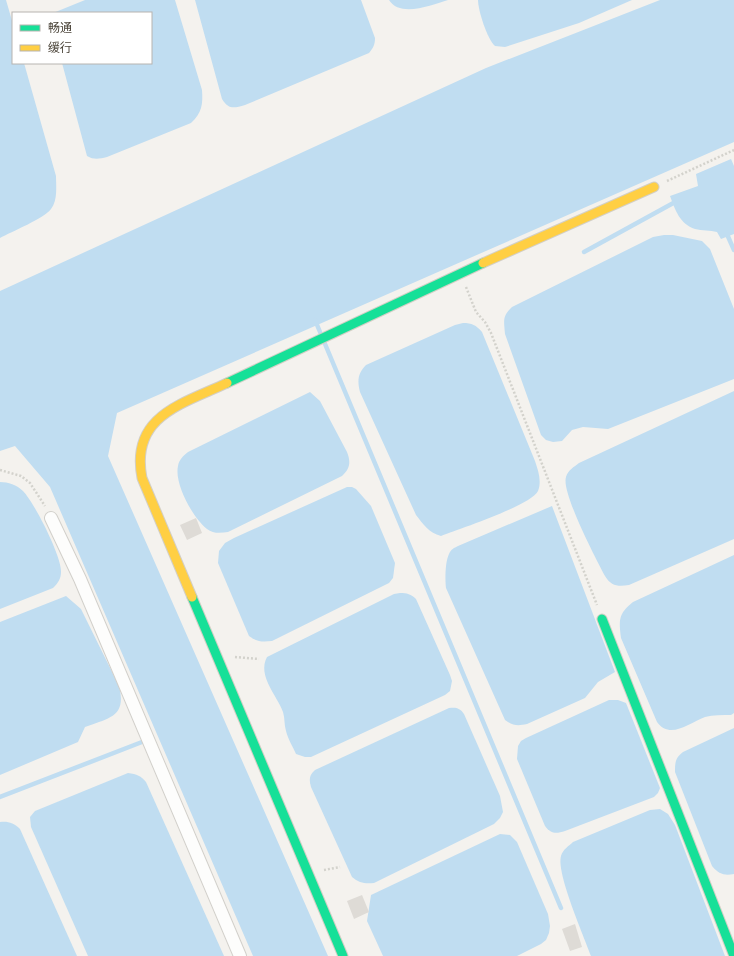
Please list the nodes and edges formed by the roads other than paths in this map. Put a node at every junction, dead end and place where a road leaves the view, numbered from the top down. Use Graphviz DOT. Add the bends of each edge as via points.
graph roads {
  1 [pos="654,187"];
  2 [pos="51,518"];
  3 [pos="602,619"];
  4 [pos="240,956"];
  5 [pos="343,956"];
  6 [pos="734,956"];
  1 -- 5 [label="street" via="460,273 170,410 154,423 143,440 139,459 142,478"];
  2 -- 4 [label="street" via="80,579"];
  3 -- 6 [label="street"];
}
